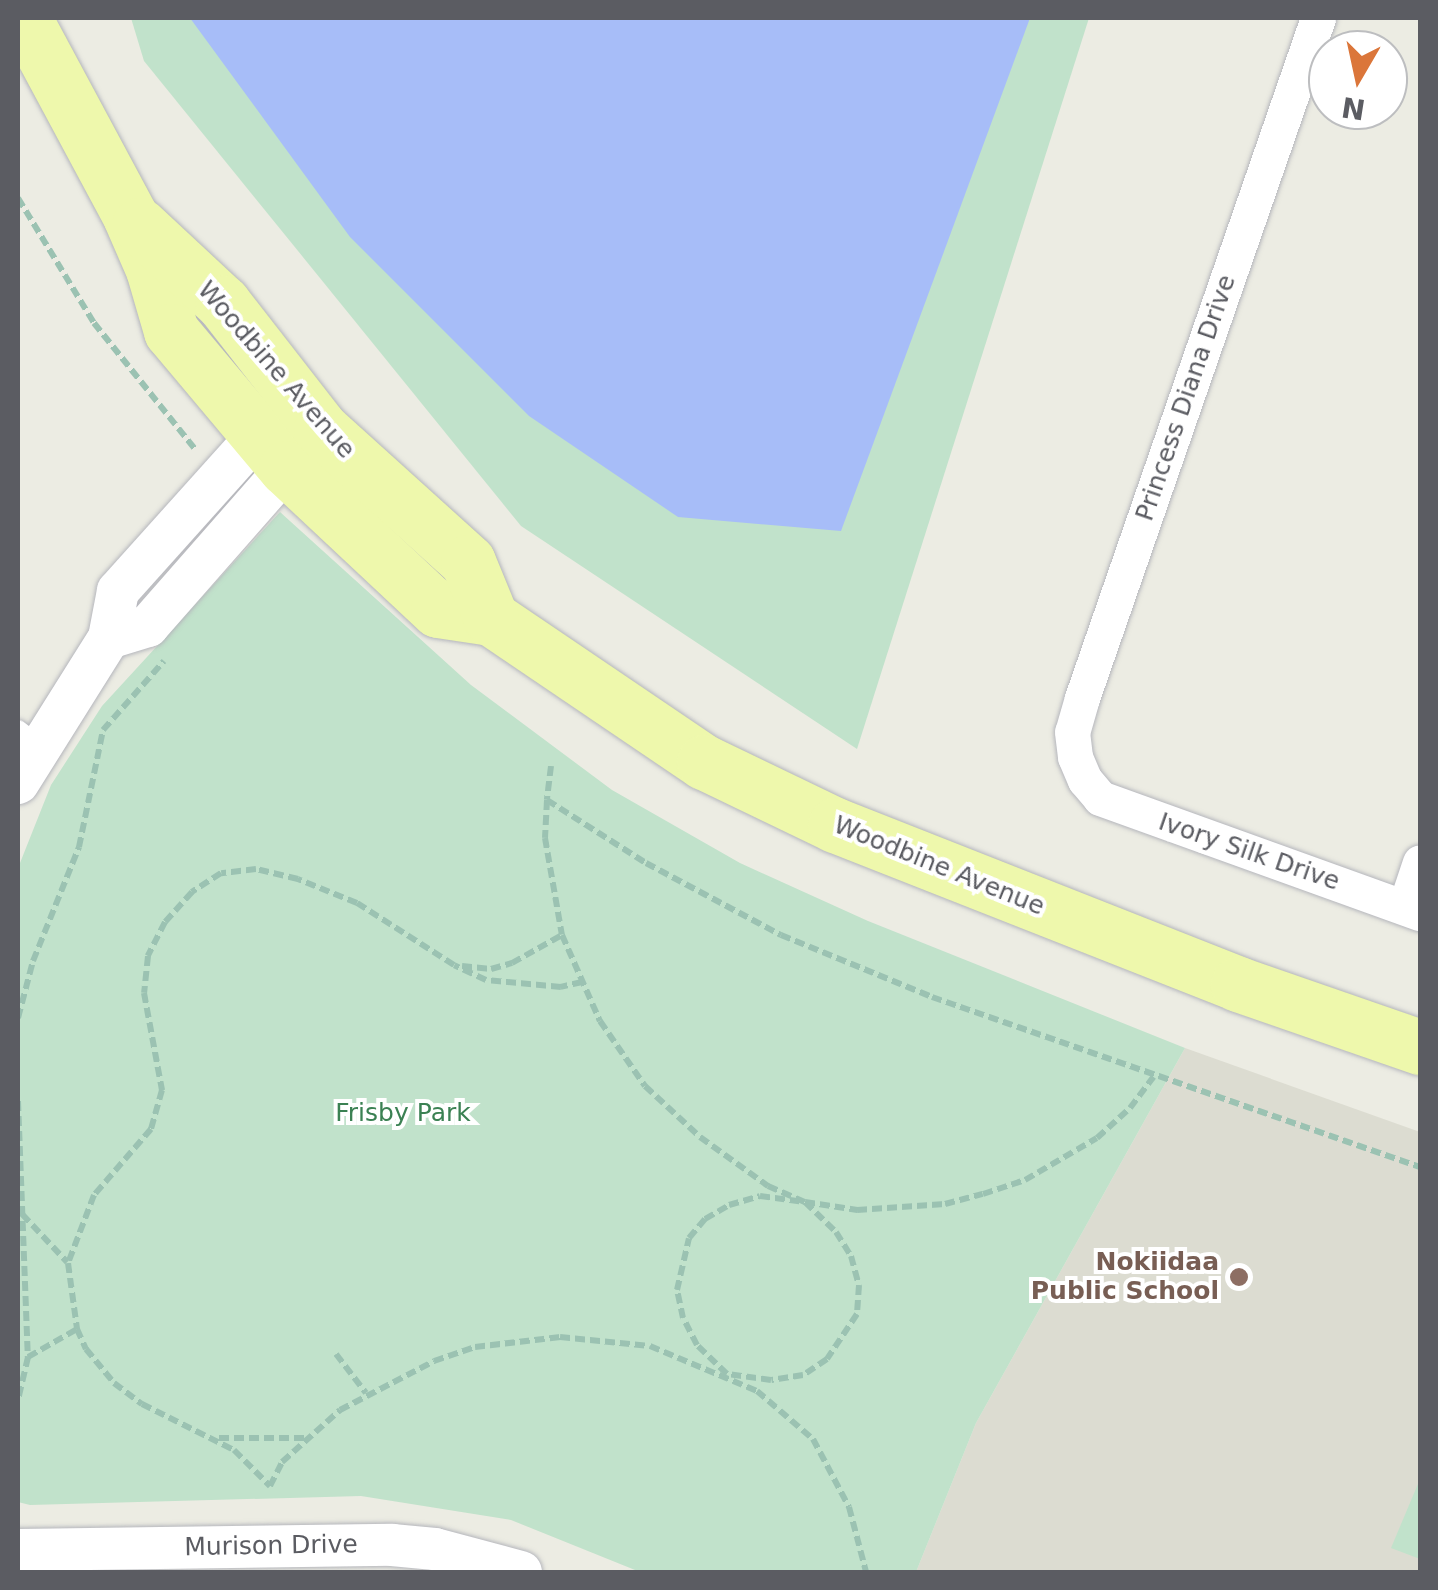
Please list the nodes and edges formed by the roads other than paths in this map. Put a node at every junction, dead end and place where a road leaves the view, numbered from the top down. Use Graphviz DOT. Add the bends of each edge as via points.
graph roads {
  1 [pos="24,18"];
  2 [pos="1318,18"];
  3 [pos="290,432"];
  4 [pos="28,738"];
  5 [pos="1084,780"];
  6 [pos="18,784"];
  7 [pos="1420,862"];
  8 [pos="1413,910"];
  9 [pos="1420,1046"];
  10 [pos="18,1550"];
  11 [pos="392,1558"];
  12 [pos="202,1560"];
  13 [pos="521,1572"];
  1 -- 3 [label="main road, Woodbine Avenue" via="130,216 171,330"];
  2 -- 5 [label="street, Princess Diana Drive" via="1082,698 1072,732"];
  3 -- 4 [label="street" via="118,590 109,638"];
  3 -- 9 [label="main road, Woodbine Avenue" via="438,610 490,618 704,762 835,825 1220,977"];
  4 -- 6 [label="street"];
  5 -- 8 [label="street, Ivory Silk Drive" via="1122,808"];
  7 -- 8 [label="street"];
  10 -- 12 [label="street, Murison Drive"];
  11 -- 12 [label="street, Murison Drive"];
  11 -- 13 [label="street, Murison Drive" via="435,1549"];
}
